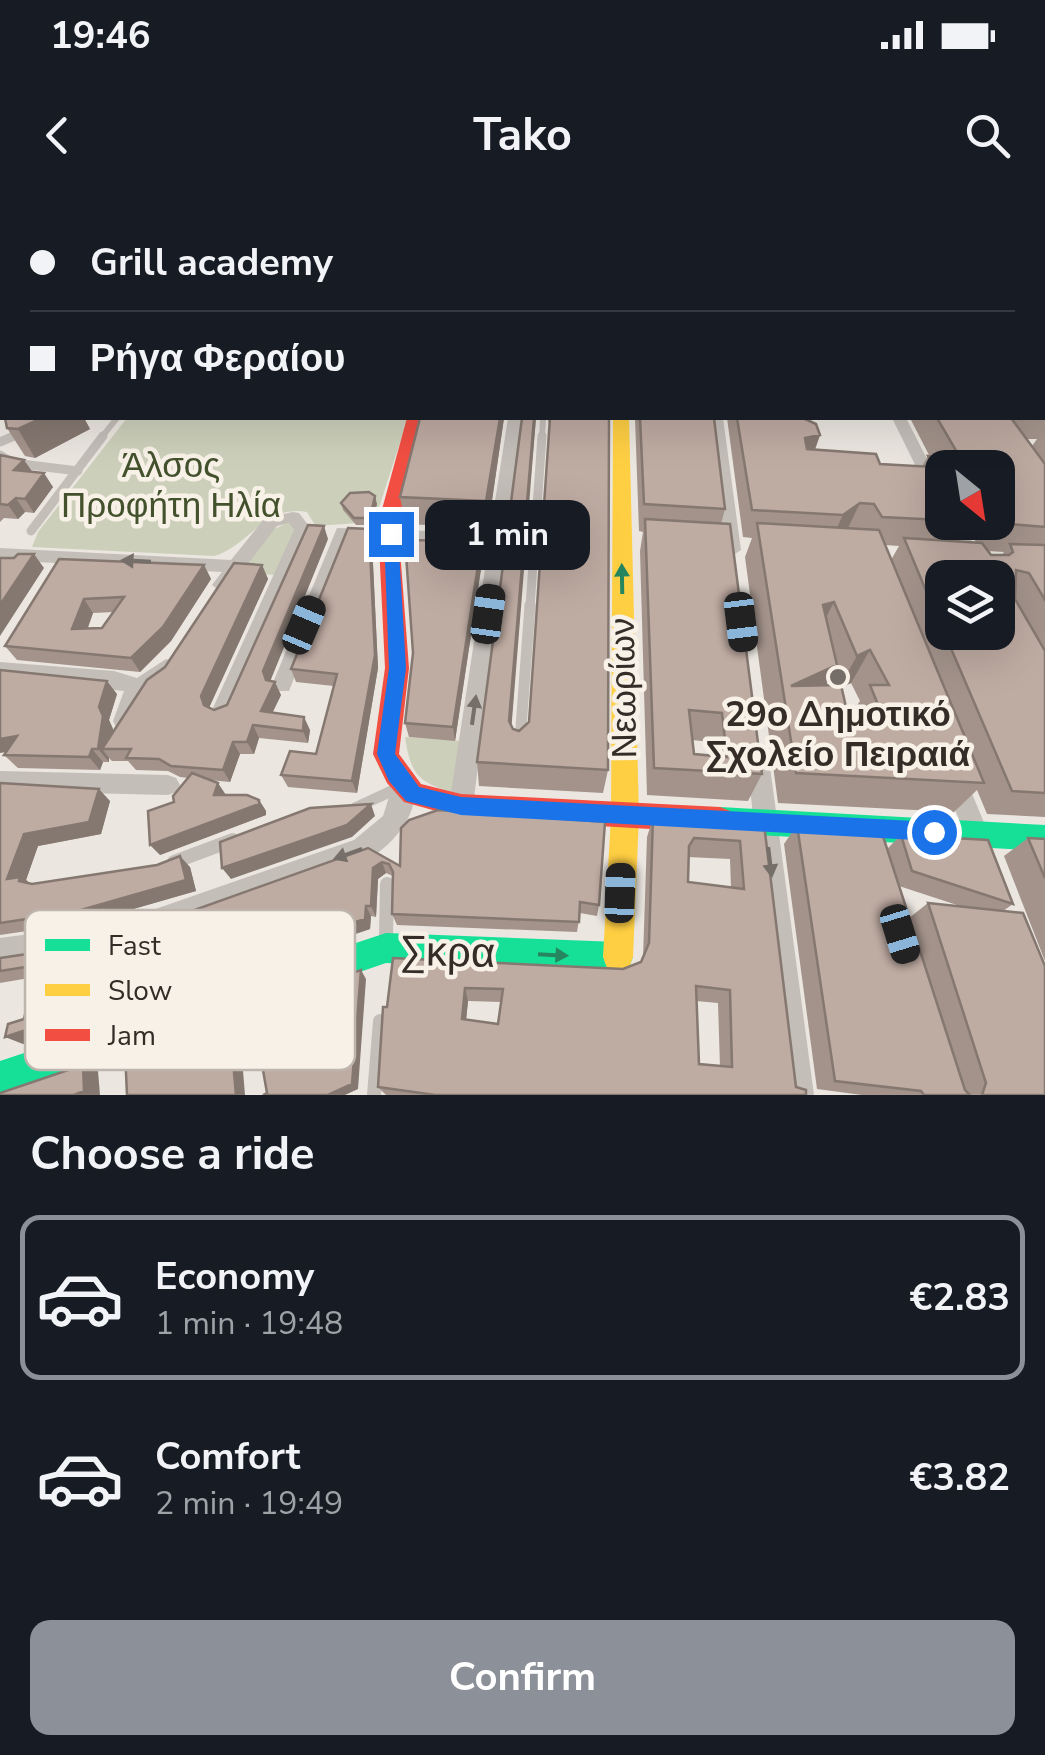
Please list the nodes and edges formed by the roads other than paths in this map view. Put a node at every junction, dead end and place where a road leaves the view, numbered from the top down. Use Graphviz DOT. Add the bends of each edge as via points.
graph roads {
  1 [pos="116,420"];
  2 [pos="414,420"];
  3 [pos="515,420"];
  4 [pos="543,420"];
  5 [pos="622,420"];
  6 [pos="716,420"];
  7 [pos="900,420"];
  8 [pos="29,430"];
  9 [pos="0,442"];
  10 [pos="0,455"];
  11 [pos="78,471"];
  12 [pos="925,480"];
  13 [pos="31,531"];
  14 [pos="391,534"];
  15 [pos="499,538"];
  16 [pos="734,552"];
  17 [pos="0,554"];
  18 [pos="233,566"];
  19 [pos="214,596"];
  20 [pos="176,655"];
  21 [pos="0,670"];
  22 [pos="282,685"];
  23 [pos="138,686"];
  24 [pos="223,710"];
  25 [pos="124,722"];
  26 [pos="755,732"];
  27 [pos="520,746"];
  28 [pos="948,760"];
  29 [pos="0,781"];
  30 [pos="403,784"];
  31 [pos="168,785"];
  32 [pos="461,806"];
  33 [pos="333,810"];
  34 [pos="625,816"];
  35 [pos="765,821"];
  36 [pos="976,834"];
  37 [pos="242,836"];
  38 [pos="1045,838"];
  39 [pos="154,868"];
  40 [pos="990,868"];
  41 [pos="387,884"];
  42 [pos="189,910"];
  43 [pos="386,948"];
  44 [pos="25,949"];
  45 [pos="0,952"];
  46 [pos="355,958"];
  47 [pos="618,958"];
  48 [pos="380,1021"];
  49 [pos="25,1069"];
  50 [pos="0,1078"];
  51 [pos="374,1095"];
  52 [pos="799,1095"];
  1 -- 11 [label="lane"];
  2 -- 14 [label="street" via="390,506"];
  3 -- 15 [label="street"];
  4 -- 27 [label="lane"];
  34 -- 5 [label="street, Νεωρίων, one-way" via="632,541"];
  6 -- 16 [label="street"];
  7 -- 12 [label="street"];
  8 -- 9 [label="lane"];
  10 -- 11 [label="lane" via="13,464"];
  11 -- 13 [label="lane"];
  14 -- 15 [label="street"];
  14 -- 22 [label="street" via="343,532"];
  14 -- 30 [label="street" via="398,668 386,754"];
  32 -- 15 [label="street, one-way"];
  18 -- 17 [label="street, one-way" via="59,567"];
  18 -- 19 [label="street"];
  18 -- 24 [label="street" via="271,522 293,517 303,530"];
  20 -- 23 [label="street"];
  21 -- 23 [label="street"];
  23 -- 25 [label="street"];
  26 -- 35 [label="street"];
  28 -- 36 [label="street"];
  29 -- 31 [label="street"];
  30 -- 32 [label="street" via="426,801"];
  30 -- 33 [label="lane" via="372,802"];
  30 -- 42 [label="street, one-way" via="392,829 360,850"];
  32 -- 34 [label="street"];
  34 -- 35 [label="street"];
  34 -- 47 [label="street, Νεωρίων"];
  35 -- 36 [label="street" via="871,836"];
  35 -- 52 [label="street, one-way"];
  36 -- 38 [label="street"];
  36 -- 40 [label="street"];
  37 -- 39 [label="lane"];
  41 -- 43 [label="lane"];
  43 -- 46 [label="street, Σκρα"];
  43 -- 47 [label="street, Σκρα, one-way"];
  44 -- 45 [label="street, one-way"];
  48 -- 51 [label="lane"];
  49 -- 50 [label="street, Σκρα"];
}
